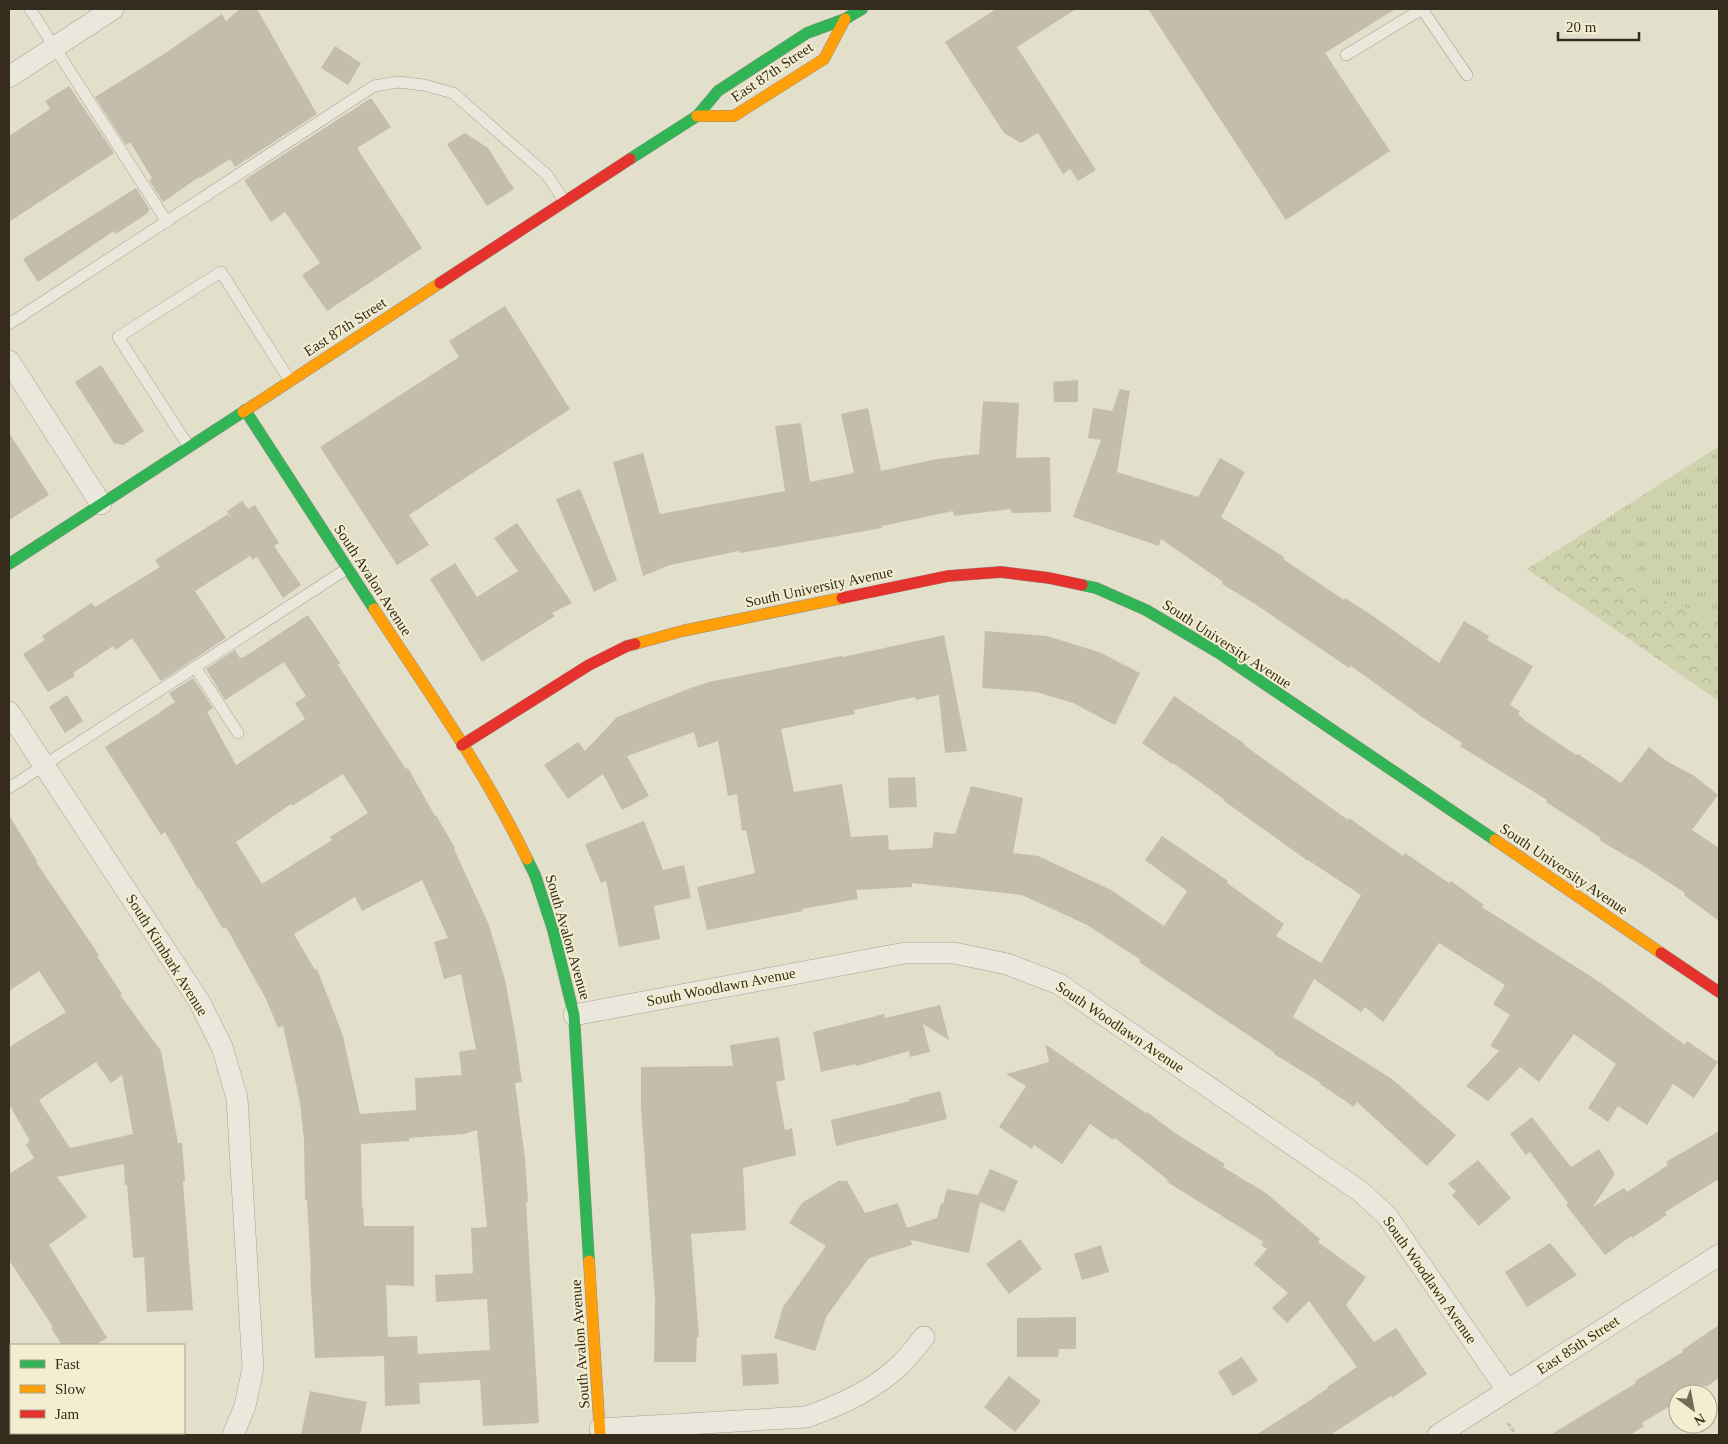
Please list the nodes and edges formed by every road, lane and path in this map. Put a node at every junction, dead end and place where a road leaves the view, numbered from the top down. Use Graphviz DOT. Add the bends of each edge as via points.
graph roads {
  1 [pos="30,9"];
  2 [pos="113,9"];
  3 [pos="862,9"];
  4 [pos="845,19"];
  5 [pos="55,47"];
  6 [pos="1346,55"];
  7 [pos="1467,74"];
  8 [pos="9,77"];
  9 [pos="697,116"];
  10 [pos="565,202"];
  11 [pos="167,222"];
  12 [pos="9,324"];
  13 [pos="9,361"];
  14 [pos="290,381"];
  15 [pos="245,410"];
  16 [pos="189,447"];
  17 [pos="101,504"];
  18 [pos="9,564"];
  19 [pos="348,568"];
  20 [pos="195,667"];
  21 [pos="9,712"];
  22 [pos="238,733"];
  23 [pos="462,745"];
  24 [pos="44,765"];
  25 [pos="9,788"];
  26 [pos="1719,992"];
  27 [pos="574,1015"];
  28 [pos="1719,1254"];
  29 [pos="924,1337"];
  30 [pos="1507,1390"];
  31 [pos="1508,1423"];
  32 [pos="600,1432"];
  33 [pos="233,1435"];
  34 [pos="1438,1435"];
  35 [pos="1516,1435"];
  1 -- 5 [label="lane"];
  2 -- 5 [label="street"];
  3 -- 4 [label="street, East 87th Street"];
  4 -- 9 [label="street, East 87th Street" via="807,33 718,91"];
  4 -- 9 [label="street, East 87th Street" via="824,58 734,116"];
  5 -- 8 [label="street"];
  5 -- 11 [label="lane"];
  6 -- 7 [label="lane" via="1422,9"];
  9 -- 10 [label="street, East 87th Street"];
  10 -- 11 [label="lane" via="547,175 453,93 398,82 374,86"];
  10 -- 14 [label="street, East 87th Street"];
  11 -- 12 [label="lane"];
  13 -- 17 [label="street"];
  14 -- 15 [label="street, East 87th Street"];
  14 -- 16 [label="lane" via="221,272 118,337"];
  15 -- 16 [label="street, East 87th Street"];
  15 -- 19 [label="street, South Avalon Avenue"];
  16 -- 17 [label="street, East 87th Street"];
  17 -- 18 [label="street, East 87th Street"];
  19 -- 20 [label="lane"];
  19 -- 23 [label="street, South Avalon Avenue"];
  20 -- 22 [label="lane"];
  20 -- 24 [label="lane"];
  21 -- 24 [label="street, South Kimbark Avenue"];
  23 -- 26 [label="street, South University Avenue" via="589,664 627,646 682,631 948,576 1001,572 1049,578 1096,588 1146,610 1219,653"];
  23 -- 27 [label="street, South Avalon Avenue" via="510,823 535,874"];
  24 -- 25 [label="lane"];
  24 -- 33 [label="street, South Kimbark Avenue" via="199,1001 222,1048 237,1098 253,1368 245,1406"];
  27 -- 30 [label="street, South Woodlawn Avenue" via="906,953 954,953 1007,964 1059,984 1362,1192 1392,1222"];
  27 -- 32 [label="street, South Avalon Avenue"];
  28 -- 30 [label="street, East 85th Street"];
  29 -- 32 [label="street" via="901,1364 870,1389 806,1417"];
  30 -- 34 [label="street, East 85th Street"];
  31 -- 35 [label="path"];
}
